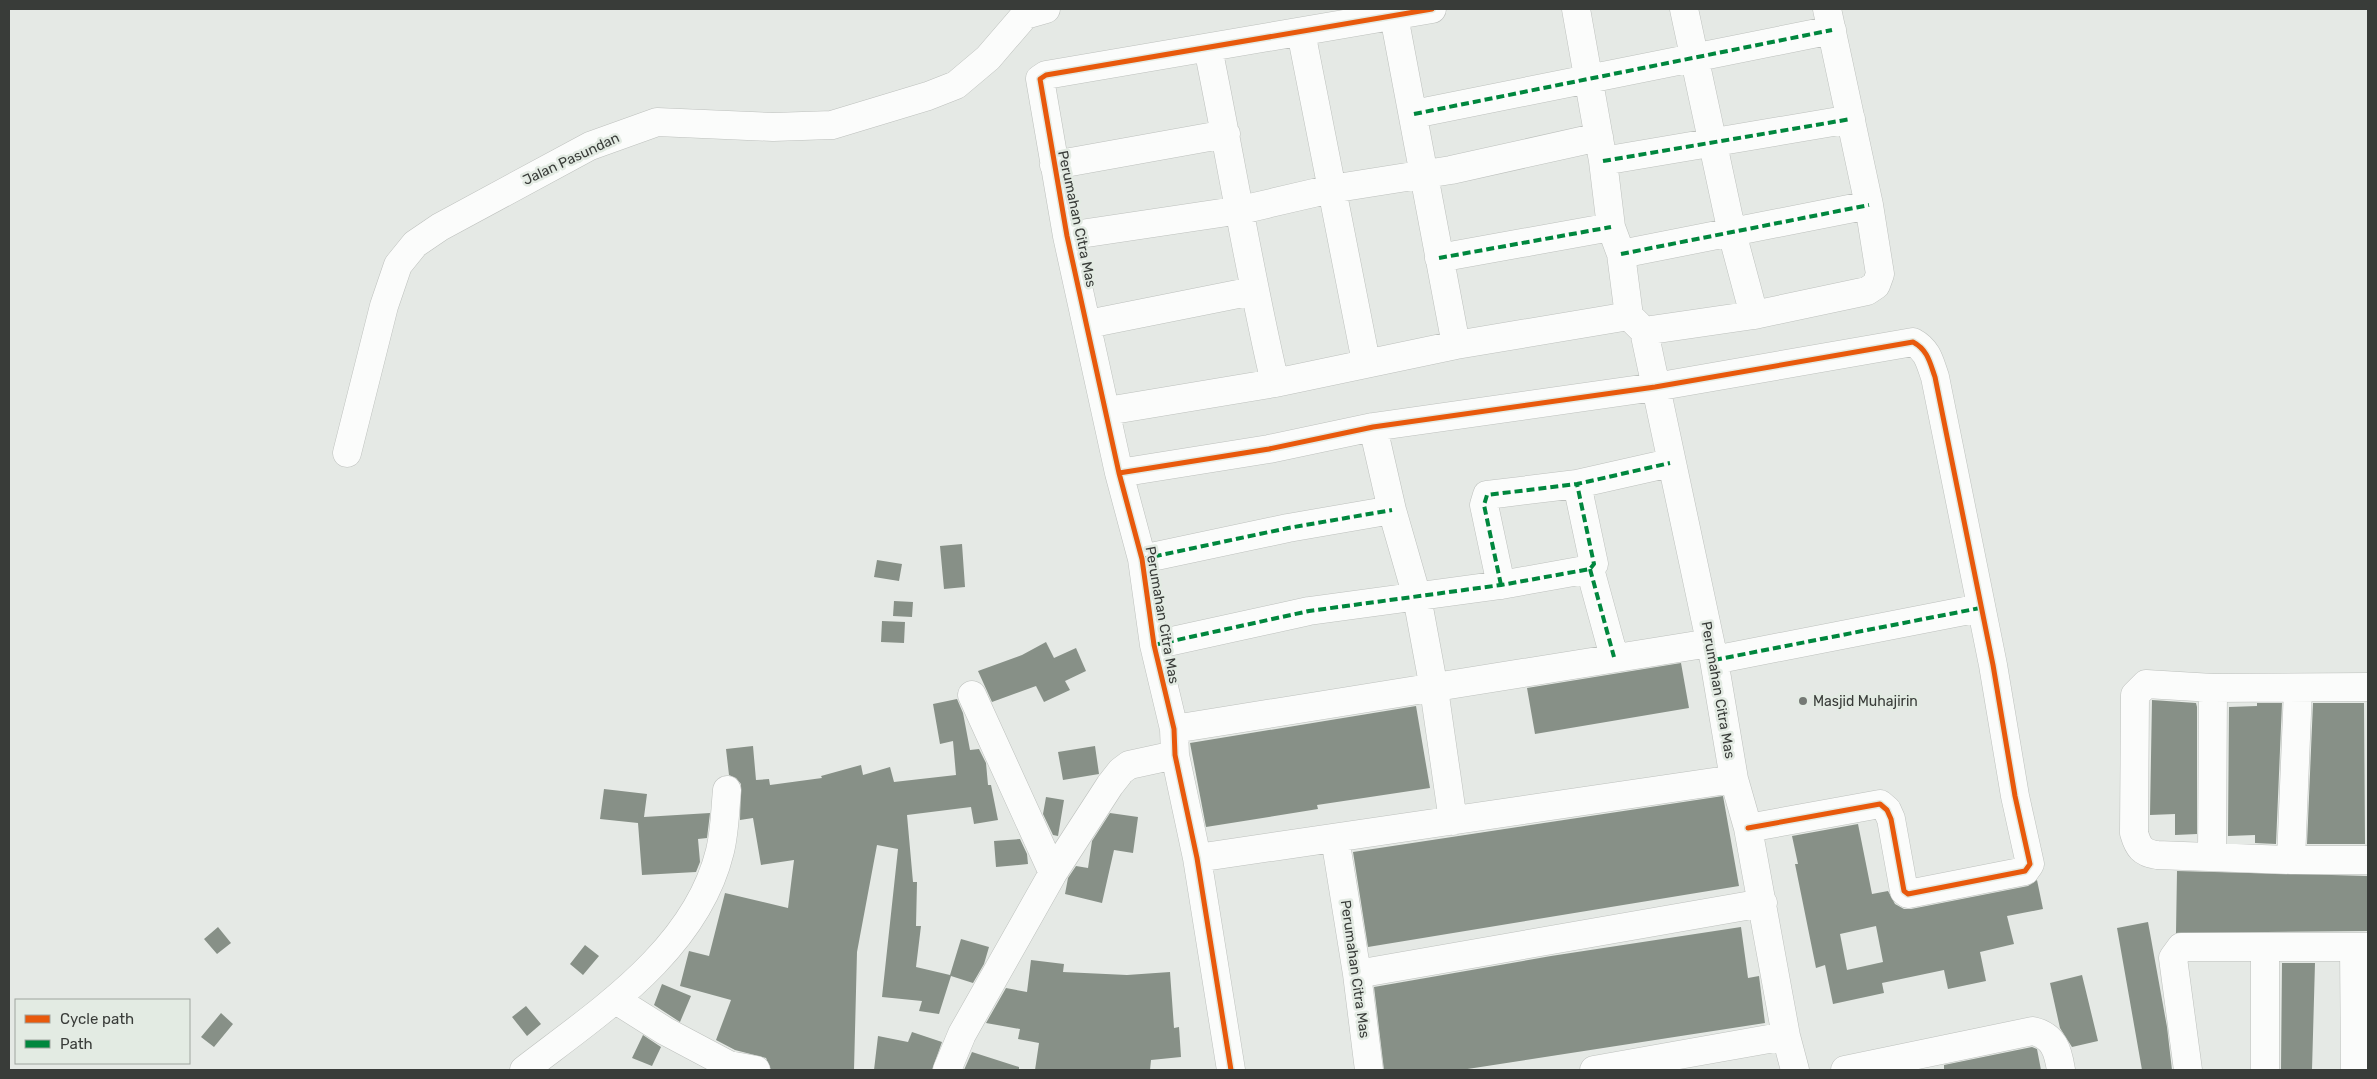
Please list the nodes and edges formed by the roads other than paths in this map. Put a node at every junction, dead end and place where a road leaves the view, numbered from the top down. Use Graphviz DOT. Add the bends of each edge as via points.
graph roads {
  1 [pos="1432,9"];
  2 [pos="1576,9"];
  3 [pos="1684,9"];
  4 [pos="1031,11"];
  5 [pos="1394,16"];
  6 [pos="1830,19"];
  7 [pos="1301,32"];
  8 [pos="1208,48"];
  9 [pos="1693,58"];
  10 [pos="1589,79"];
  11 [pos="1414,114"];
  12 [pos="1851,119"];
  13 [pos="1226,134"];
  14 [pos="1714,142"];
  15 [pos="1601,149"];
  16 [pos="1054,165"];
  17 [pos="1422,173"];
  18 [pos="1331,189"];
  19 [pos="1869,205"];
  20 [pos="1241,210"];
  21 [pos="1611,227"];
  22 [pos="1732,233"];
  23 [pos="1067,236"];
  24 [pos="1621,254"];
  25 [pos="1439,258"];
  26 [pos="1254,291"];
  27 [pos="1754,316"];
  28 [pos="1088,324"];
  29 [pos="1637,324"];
  30 [pos="1456,345"];
  31 [pos="1366,362"];
  32 [pos="1275,383"];
  33 [pos="1655,387"];
  34 [pos="1107,411"];
  35 [pos="1373,427"];
  36 [pos="347,453"];
  37 [pos="1670,462"];
  38 [pos="1120,473"];
  39 [pos="1577,484"];
  40 [pos="1392,510"];
  41 [pos="1142,559"];
  42 [pos="1590,569"];
  43 [pos="1500,586"];
  44 [pos="1417,598"];
  45 [pos="1980,608"];
  46 [pos="1154,646"];
  47 [pos="1712,651"];
  48 [pos="1614,657"];
  49 [pos="2368,687"];
  50 [pos="2213,688"];
  51 [pos="1434,689"];
  52 [pos="2298,689"];
  53 [pos="972,695"];
  54 [pos="1174,742"];
  55 [pos="1734,778"];
  56 [pos="727,790"];
  57 [pos="1453,821"];
  58 [pos="1748,828"];
  59 [pos="1335,838"];
  60 [pos="2212,857"];
  61 [pos="1197,858"];
  62 [pos="2291,860"];
  63 [pos="2368,860"];
  64 [pos="1053,873"];
  65 [pos="1763,903"];
  66 [pos="2265,947"];
  67 [pos="2361,947"];
  68 [pos="1357,974"];
  69 [pos="616,1000"];
  70 [pos="1786,1036"];
  71 [pos="728,1067"];
  72 [pos="524,1070"];
  73 [pos="756,1070"];
  74 [pos="947,1070"];
  75 [pos="1231,1070"];
  76 [pos="1369,1070"];
  77 [pos="1594,1070"];
  78 [pos="1795,1070"];
  79 [pos="1845,1070"];
  80 [pos="2061,1070"];
  81 [pos="2188,1070"];
  82 [pos="2265,1070"];
  83 [pos="2355,1070"];
  1 -- 5 [label="street"];
  2 -- 10 [label="street, Perumahan Citra Mas"];
  3 -- 9 [label="street"];
  4 -- 36 [label="street, Jalan Pasundan" via="988,58 956,85 928,96 832,125 773,127 657,122 590,146 440,226 415,244 398,265 384,306"];
  5 -- 7 [label="street"];
  5 -- 11 [label="street"];
  6 -- 9 [label="street"];
  6 -- 12 [label="street"];
  7 -- 8 [label="street"];
  7 -- 18 [label="street"];
  8 -- 13 [label="street"];
  8 -- 16 [label="street, Perumahan Citra Mas" via="1046,75 1040,79"];
  9 -- 10 [label="street"];
  9 -- 14 [label="street"];
  10 -- 11 [label="street"];
  10 -- 15 [label="street, Perumahan Citra Mas"];
  11 -- 17 [label="street"];
  12 -- 14 [label="street"];
  12 -- 19 [label="street"];
  13 -- 16 [label="street"];
  13 -- 20 [label="street"];
  14 -- 15 [label="street"];
  14 -- 22 [label="street"];
  15 -- 17 [label="street"];
  15 -- 21 [label="street, Perumahan Citra Mas"];
  16 -- 23 [label="street, Perumahan Citra Mas"];
  17 -- 18 [label="street"];
  17 -- 25 [label="street"];
  18 -- 20 [label="street"];
  18 -- 31 [label="street"];
  19 -- 22 [label="street"];
  19 -- 27 [label="street" via="1880,274 1876,285 1867,291"];
  20 -- 23 [label="street"];
  20 -- 26 [label="street"];
  21 -- 24 [label="street, Perumahan Citra Mas"];
  21 -- 25 [label="street"];
  22 -- 24 [label="street"];
  22 -- 27 [label="street"];
  23 -- 28 [label="street, Perumahan Citra Mas"];
  24 -- 29 [label="street, Perumahan Citra Mas"];
  25 -- 30 [label="street"];
  26 -- 28 [label="street"];
  26 -- 32 [label="street"];
  27 -- 29 [label="street"];
  28 -- 34 [label="street, Perumahan Citra Mas"];
  29 -- 30 [label="street"];
  29 -- 33 [label="street, Perumahan Citra Mas"];
  30 -- 31 [label="street"];
  31 -- 32 [label="street"];
  32 -- 34 [label="street"];
  33 -- 35 [label="street"];
  33 -- 37 [label="street, Perumahan Citra Mas"];
  33 -- 45 [label="street" via="1913,342 1919,345 1928,357 1935,378"];
  34 -- 38 [label="street, Perumahan Citra Mas"];
  35 -- 38 [label="street" via="1269,449"];
  35 -- 40 [label="street"];
  37 -- 39 [label="street"];
  37 -- 47 [label="street, Perumahan Citra Mas"];
  38 -- 41 [label="street, Perumahan Citra Mas"];
  39 -- 42 [label="street" via="1594,564"];
  39 -- 43 [label="street" via="1487,495 1484,505"];
  40 -- 41 [label="street"];
  40 -- 44 [label="street"];
  41 -- 46 [label="street, Perumahan Citra Mas"];
  42 -- 43 [label="street"];
  42 -- 48 [label="street"];
  43 -- 44 [label="street"];
  44 -- 46 [label="street" via="1309,611"];
  44 -- 51 [label="street"];
  45 -- 47 [label="street"];
  45 -- 58 [label="street" via="2030,864 2027,869 1906,894 1891,819 1880,804"];
  46 -- 54 [label="street, Perumahan Citra Mas"];
  47 -- 48 [label="street"];
  47 -- 55 [label="street, Perumahan Citra Mas"];
  48 -- 51 [label="street"];
  49 -- 52 [label="street"];
  50 -- 52 [label="street"];
  50 -- 60 [label="street"];
  50 -- 60 [label="street" via="2146,684 2137,690 2134,833 2141,850 2147,854"];
  51 -- 54 [label="street"];
  51 -- 57 [label="street"];
  52 -- 62 [label="street"];
  53 -- 64 [label="street"];
  54 -- 61 [label="street, Perumahan Citra Mas"];
  54 -- 64 [label="street" via="1121,771"];
  55 -- 57 [label="street"];
  55 -- 58 [label="street, Perumahan Citra Mas"];
  56 -- 69 [label="street" via="720,851 708,884 681,932"];
  57 -- 59 [label="street"];
  58 -- 65 [label="street, Perumahan Citra Mas"];
  59 -- 61 [label="street"];
  59 -- 68 [label="street, Perumahan Citra Mas"];
  60 -- 62 [label="street"];
  61 -- 75 [label="street, Perumahan Citra Mas"];
  62 -- 63 [label="street"];
  64 -- 74 [label="street" via="962,1034"];
  65 -- 68 [label="street"];
  65 -- 70 [label="street, Perumahan Citra Mas"];
  66 -- 67 [label="street"];
  66 -- 81 [label="street" via="2181,947 2176,952 2173,958"];
  66 -- 82 [label="street"];
  67 -- 83 [label="street"];
  68 -- 76 [label="street, Perumahan Citra Mas"];
  69 -- 71 [label="street"];
  69 -- 72 [label="street"];
  70 -- 77 [label="street"];
  70 -- 78 [label="street, Perumahan Citra Mas"];
  71 -- 73 [label="street"];
  79 -- 80 [label="street" via="2033,1031 2044,1033 2051,1040"];
}
